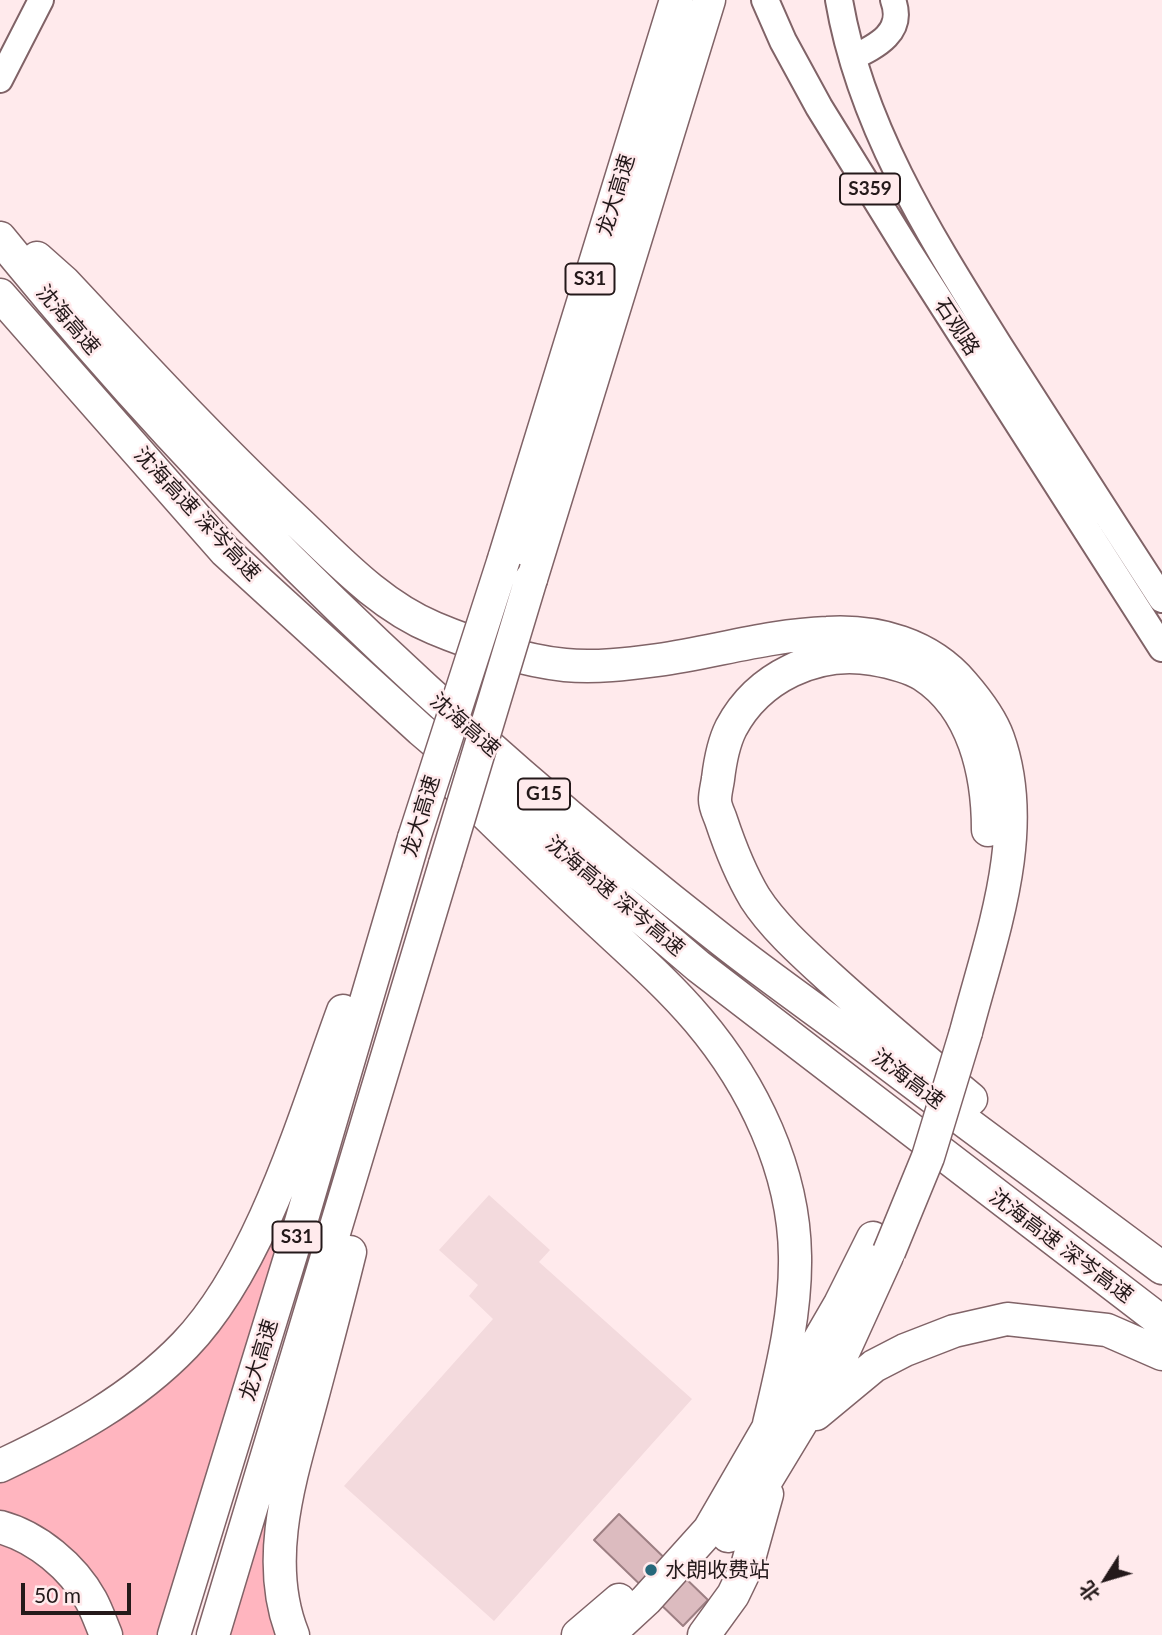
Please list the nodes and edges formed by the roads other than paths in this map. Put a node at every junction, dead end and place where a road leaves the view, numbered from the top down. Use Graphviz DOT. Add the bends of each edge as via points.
graph roads {
  1 [pos="41,0"];
  2 [pos="676,0"];
  3 [pos="709,0"];
  4 [pos="765,0"];
  5 [pos="839,0"];
  6 [pos="893,0"];
  7 [pos="852,58"];
  8 [pos="0,80"];
  9 [pos="0,225"];
  10 [pos="0,238"];
  11 [pos="0,295"];
  12 [pos="225,551"];
  13 [pos="1162,599"];
  14 [pos="1162,648"];
  15 [pos="414,838"];
  16 [pos="416,964"];
  17 [pos="957,1025"];
  18 [pos="1162,1260"];
  19 [pos="1162,1268"];
  20 [pos="1162,1322"];
  21 [pos="1162,1354"];
  22 [pos="782,1428"];
  23 [pos="764,1460"];
  24 [pos="0,1466"];
  25 [pos="0,1527"];
  26 [pos="106,1635"];
  27 [pos="174,1635"];
  28 [pos="213,1635"];
  29 [pos="293,1635"];
  30 [pos="578,1635"];
  31 [pos="608,1635"];
  32 [pos="638,1635"];
  33 [pos="704,1635"];
  1 -- 8 [label="street"];
  2 -- 15 [label="highway, 龙大高速 / S31, bridge"];
  3 -- 16 [label="highway, 龙大高速 / S31, bridge"];
  4 -- 14 [label="main road, 石观路 / S359" via="819,107"];
  5 -- 7 [label="main road, 石观路 / S359"];
  6 -- 7 [label="street" via="897,17 892,29"];
  7 -- 13 [label="main road, 石观路 / S359" via="898,178"];
  9 -- 17 [label="highway" via="64,282 263,490 342,564 382,597 431,627 492,649 564,665 659,660 830,632 897,640 942,663 981,708 997,735 1007,776 1010,831 1004,885"];
  10 -- 19 [label="highway, 沈海高速 / G15" via="206,474 426,691 723,941"];
  11 -- 12 [label="highway, 沈海高速 深岑高速 / G15"];
  12 -- 20 [label="highway, 沈海高速 深岑高速 / G15" via="421,730 698,966"];
  12 -- 22 [label="highway" via="277,616 652,972 698,1020 732,1065 758,1109 790,1207 795,1255"];
  15 -- 24 [label="highway" via="360,963 264,1220 237,1274 187,1343 135,1389 64,1435"];
  15 -- 27 [label="highway, 龙大高速 / S31"];
  16 -- 28 [label="highway, 龙大高速 / S31"];
  16 -- 29 [label="highway" via="381,1132 288,1495 279,1564 282,1600"];
  17 -- 18 [label="highway" via="988,847 979,752 947,698 923,676 893,662 860,657 801,665 776,679 747,706 731,729 720,760 715,802 733,856 756,900 810,960 873,1017"];
  17 -- 22 [label="highway" via="908,1150 881,1245 841,1304"];
  21 -- 22 [label="highway" via="1107,1330 1007,1319 954,1331 905,1350"];
  22 -- 23 [label="highway"];
  23 -- 30 [label="highway" via="653,1571"];
  23 -- 31 [label="highway" via="733,1493 709,1530"];
  23 -- 32 [label="highway" via="755,1499 678,1596"];
  23 -- 33 [label="highway" via="762,1507 747,1566"];
  25 -- 26 [label="highway" via="38,1545 73,1572"];
}
